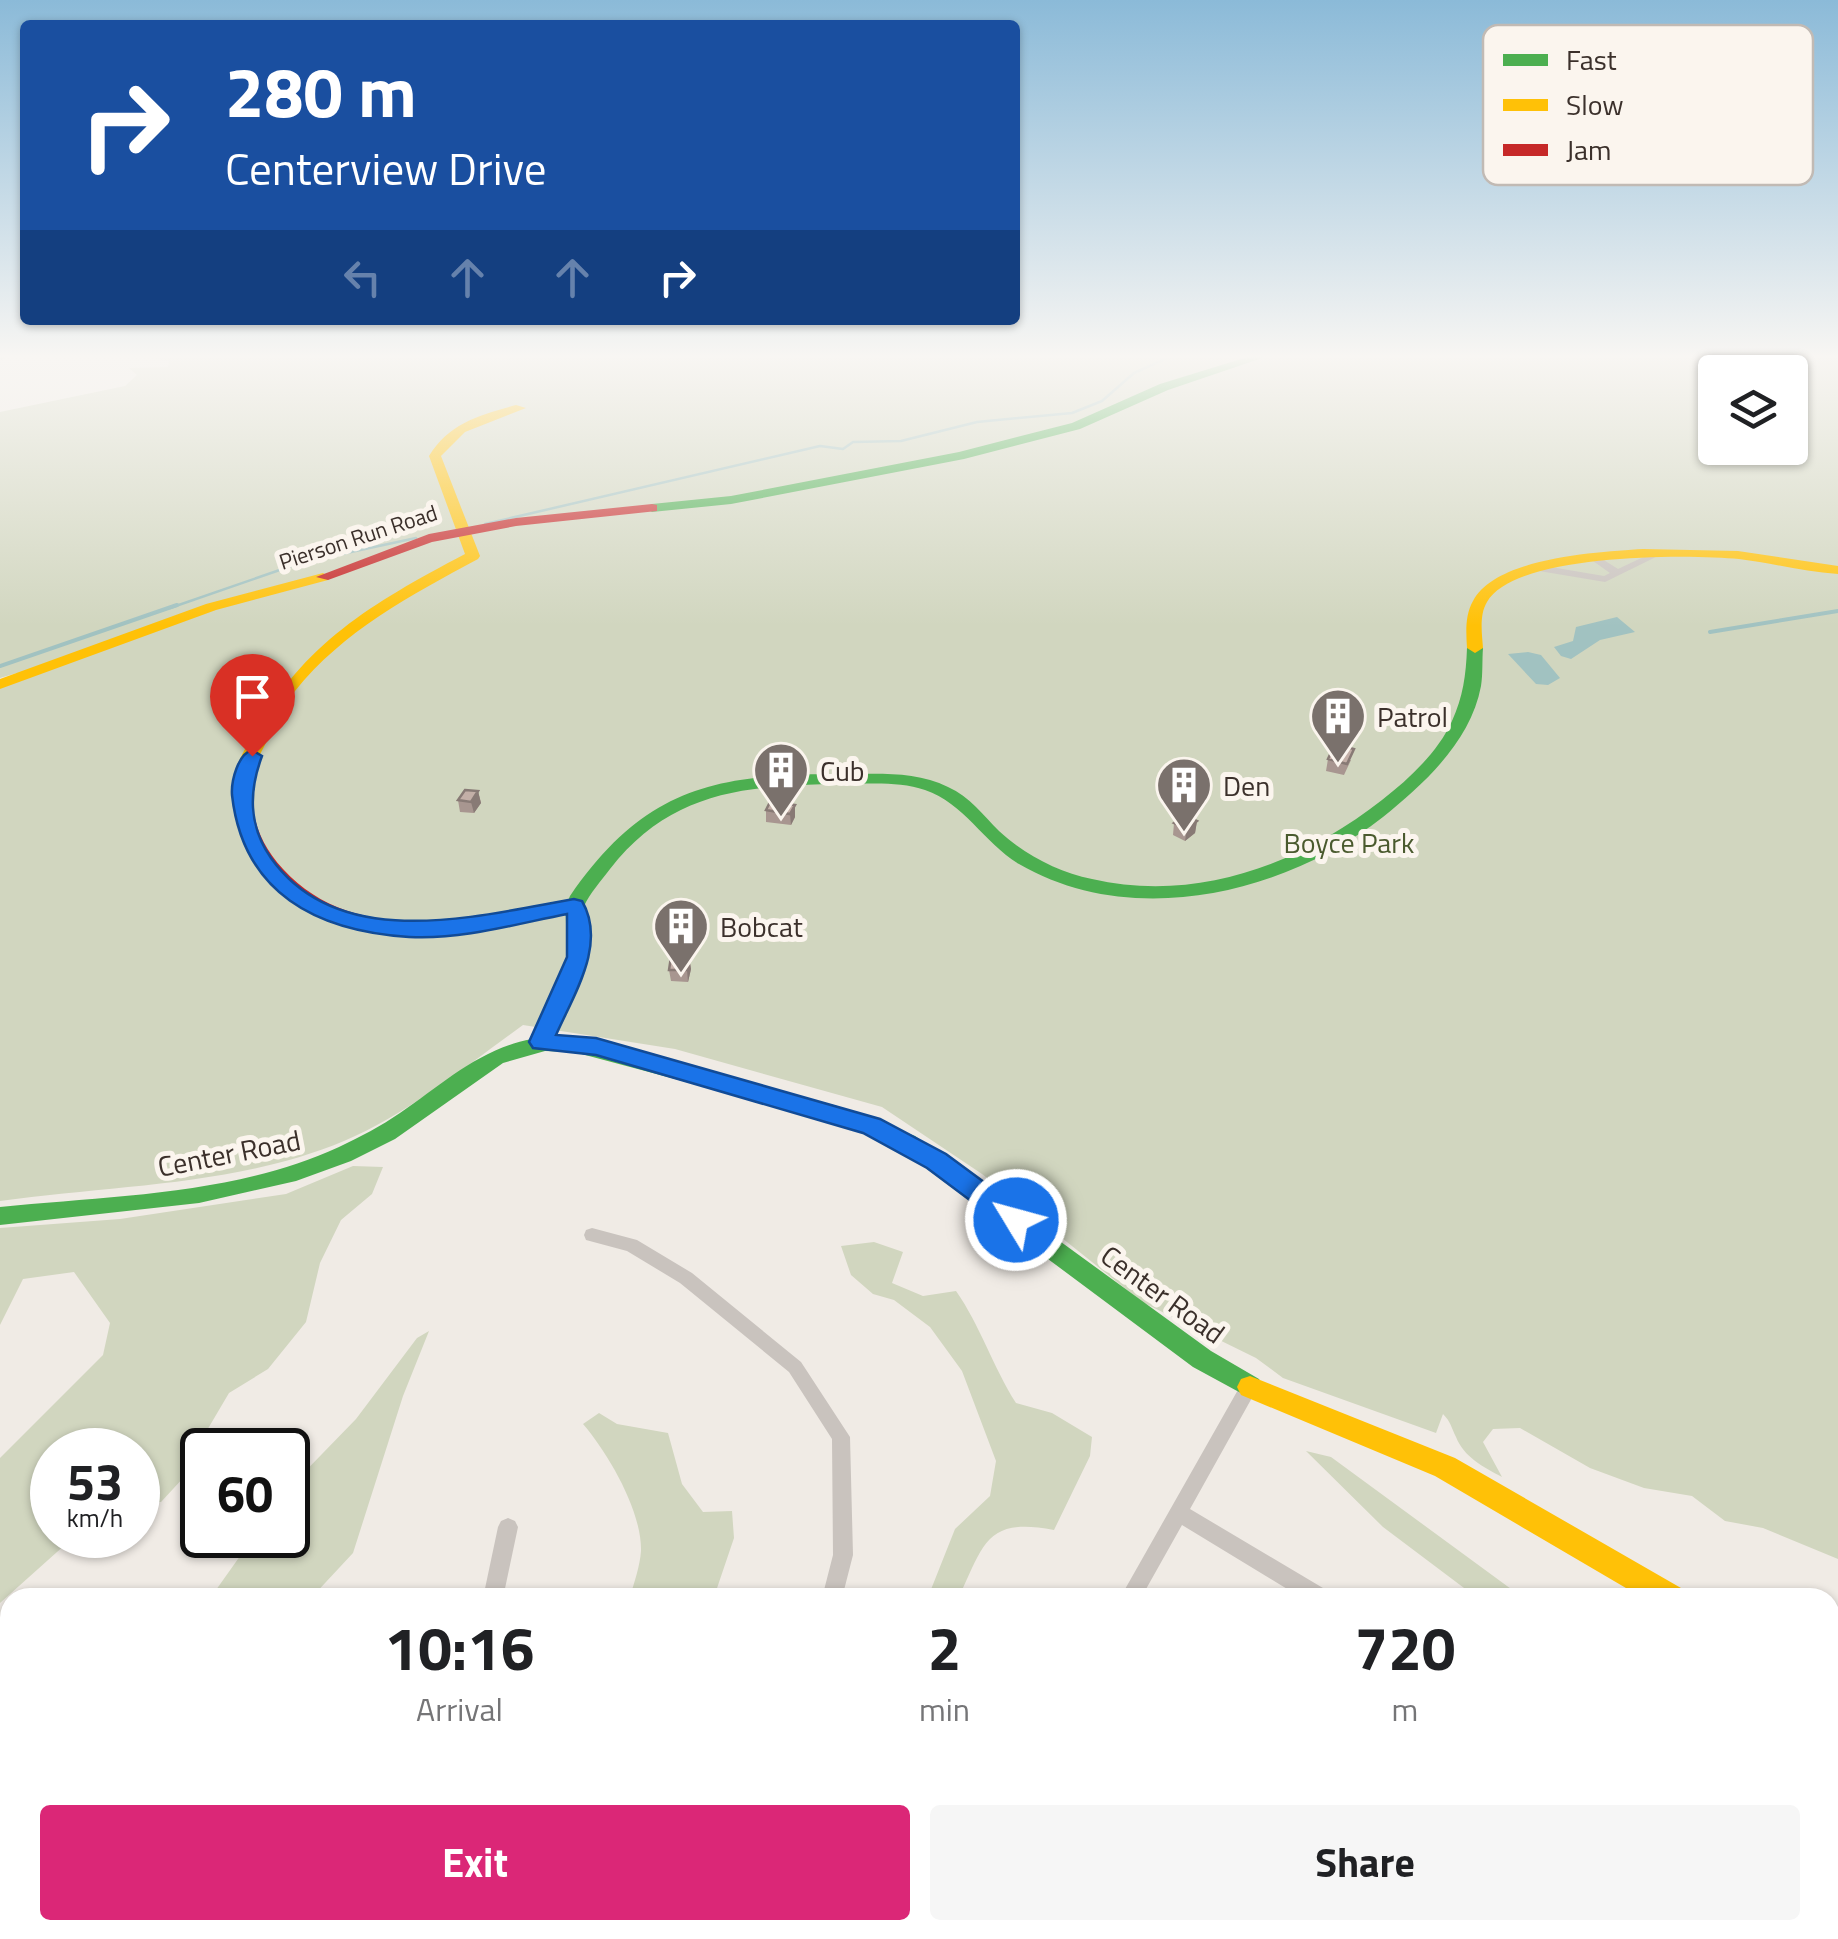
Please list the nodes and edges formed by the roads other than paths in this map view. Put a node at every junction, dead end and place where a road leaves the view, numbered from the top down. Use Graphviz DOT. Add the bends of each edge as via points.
graph roads {
  1 [pos="440,445"];
  2 [pos="999,445"];
  3 [pos="463,530"];
  4 [pos="1657,554"];
  5 [pos="1596,558"];
  6 [pos="1540,568"];
  7 [pos="1838,570"];
  8 [pos="1617,573"];
  9 [pos="0,684"];
  10 [pos="574,906"];
  11 [pos="541,1042"];
  12 [pos="0,1216"];
  13 [pos="592,1235"];
  14 [pos="1249,1387"];
  15 [pos="1179,1512"];
  16 [pos="508,1527"];
  17 [pos="495,1588"];
  18 [pos="834,1588"];
  19 [pos="1136,1588"];
  20 [pos="1304,1588"];
  21 [pos="1654,1588"];
  1 -- 3 [label="street" via="434,456"];
  2 -- 3 [label="street, Pierson Run Road" via="731,500"];
  3 -- 9 [label="street, Pierson Run Road" via="211,607"];
  3 -- 10 [label="street" via="474,556 338,636 291,688 263,726 241,785 245,820 277,882 342,918 409,929"];
  4 -- 5 [label="street"];
  4 -- 7 [label="street" via="1718,552"];
  4 -- 8 [label="street"];
  5 -- 6 [label="street"];
  5 -- 8 [label="street"];
  6 -- 8 [label="street" via="1594,579"];
  6 -- 10 [label="street" via="1496,583 1480,600 1471,625 1476,689 1462,722 1435,756 1389,804 1344,836 1254,877 1167,892 1092,885 1029,864 946,792 928,786 874,779 764,780 717,788 660,813 636,829"];
  10 -- 11 [label="street" via="579,957"];
  11 -- 12 [label="street, Center Road" via="508,1049 404,1123 307,1168 227,1186"];
  11 -- 14 [label="street, Center Road" via="632,1056 837,1114 907,1142"];
  13 -- 18 [label="street" via="631,1245 686,1278 795,1367 841,1437 842,1555"];
  14 -- 15 [label="street"];
  14 -- 21 [label="street, Center Road" via="1446,1466"];
  15 -- 19 [label="street"];
  15 -- 20 [label="street"];
  16 -- 17 [label="street"];
}
